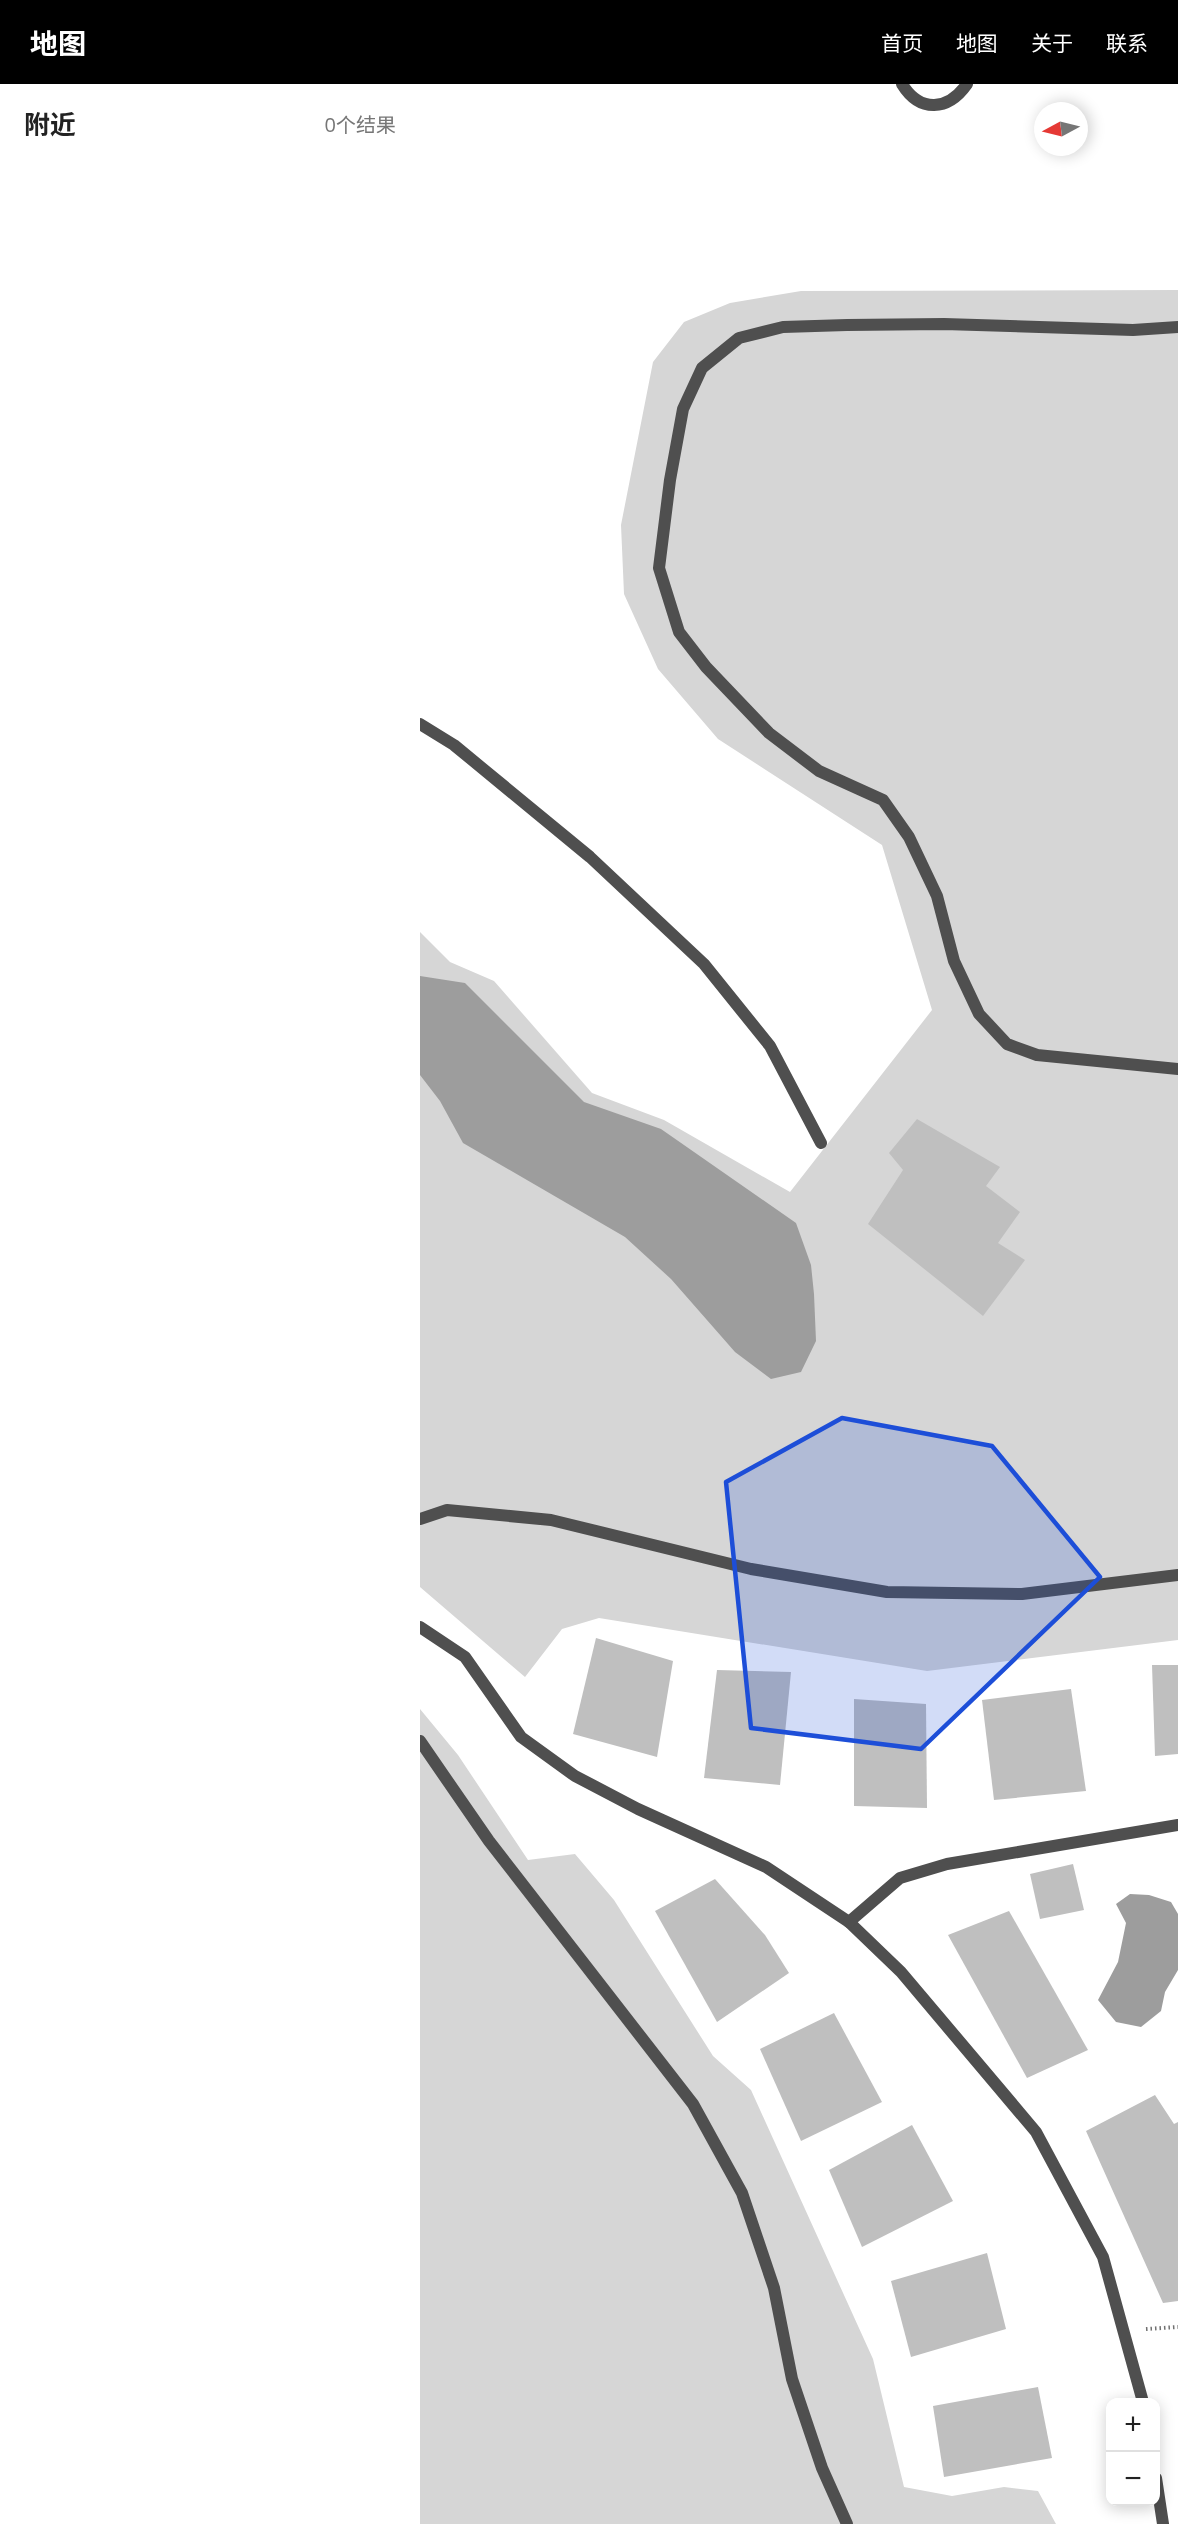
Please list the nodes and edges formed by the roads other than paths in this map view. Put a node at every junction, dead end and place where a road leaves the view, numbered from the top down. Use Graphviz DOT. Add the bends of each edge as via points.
graph roads {
  1 [pos="902,84"];
  2 [pos="967,84"];
  3 [pos="1178,327"];
  4 [pos="420,724"];
  5 [pos="1178,1069"];
  6 [pos="821,1143"];
  7 [pos="420,1519"];
  8 [pos="1178,1575"];
  9 [pos="420,1627"];
  10 [pos="420,1741"];
  11 [pos="1178,1825"];
  12 [pos="849,1922"];
  13 [pos="1142,2398"];
  14 [pos="1160,2506"];
  15 [pos="847,2524"];
  16 [pos="1163,2524"];
  1 -- 2 [label="street" via="916,100 927,105 951,101"];
  3 -- 5 [label="street" via="1133,330 847,325 783,327 739,338 702,368 683,409 659,568 679,632 706,667 769,733 819,771 883,800 909,837 937,896 954,961 979,1014 1006,1044 1037,1055"];
  4 -- 6 [label="street" via="454,745 590,857 704,964 770,1046"];
  7 -- 8 [label="street" via="447,1510 551,1520 751,1569 887,1592 1022,1594"];
  9 -- 12 [label="street" via="465,1657 521,1737 575,1776 766,1867"];
  10 -- 15 [label="street" via="489,1841 699,2114 742,2193 774,2288 792,2379 822,2469"];
  11 -- 12 [label="street" via="947,1864 900,1878"];
  12 -- 13 [label="street" via="901,1972 1036,2132 1103,2257"];
  14 -- 16 [label="street"];
}
